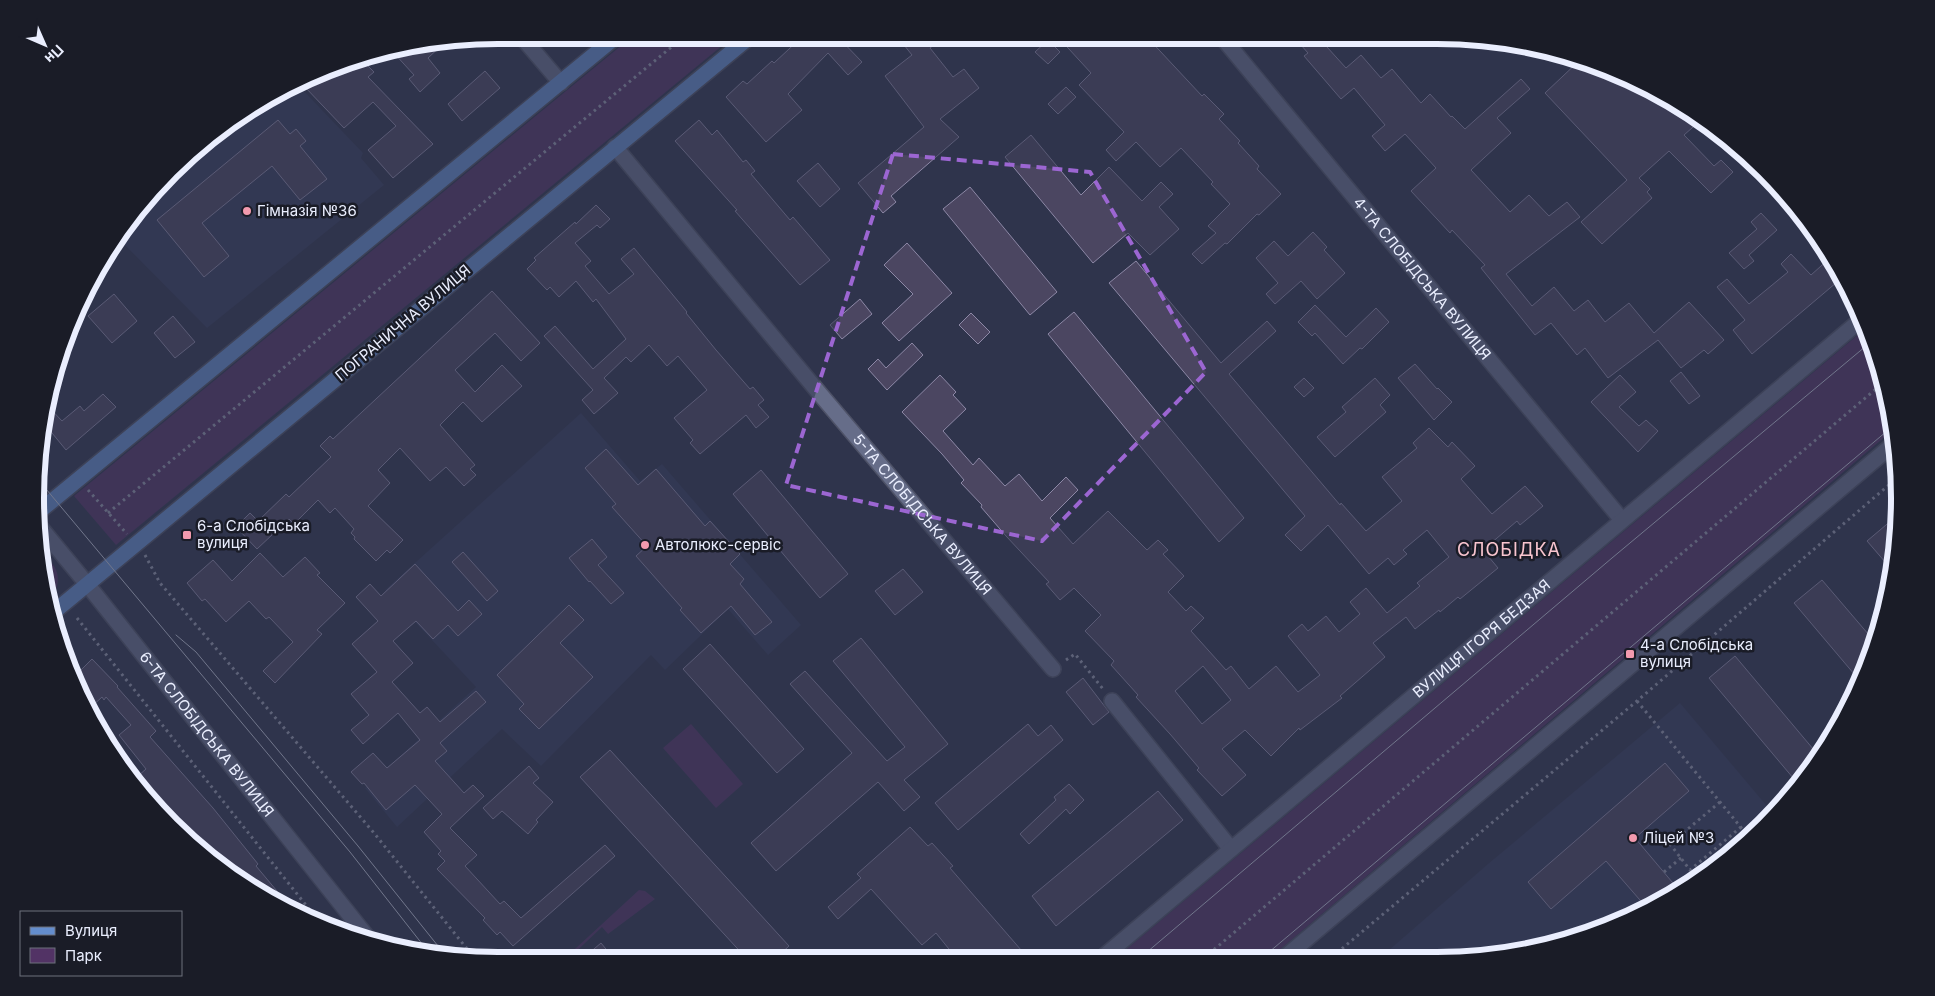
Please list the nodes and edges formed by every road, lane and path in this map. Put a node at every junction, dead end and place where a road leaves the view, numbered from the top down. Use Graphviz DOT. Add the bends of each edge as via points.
graph roads {
  1 [pos="528,44"];
  2 [pos="607,44"];
  3 [pos="675,44"];
  4 [pos="741,44"];
  5 [pos="1229,44"];
  6 [pos="561,83"];
  7 [pos="615,147"];
  8 [pos="1857,323"];
  9 [pos="1878,387"];
  10 [pos="1888,449"];
  11 [pos="1891,484"];
  12 [pos="86,488"];
  13 [pos="44,506"];
  14 [pos="108,513"];
  15 [pos="1622,520"];
  16 [pos="46,534"];
  17 [pos="127,534"];
  18 [pos="145,554"];
  19 [pos="87,584"];
  20 [pos="52,586"];
  21 [pos="55,590"];
  22 [pos="57,609"];
  23 [pos="78,618"];
  24 [pos="1053,669"];
  25 [pos="1112,701"];
  26 [pos="1637,701"];
  27 [pos="1720,802"];
  28 [pos="1741,827"];
  29 [pos="1745,832"];
  30 [pos="1231,849"];
  31 [pos="1681,858"];
  32 [pos="1664,872"];
  33 [pos="311,912"];
  34 [pos="363,931"];
  35 [pos="469,951"];
  36 [pos="1109,952"];
  37 [pos="1211,952"];
  38 [pos="1296,952"];
  39 [pos="1339,952"];
  1 -- 6 [label="street"];
  2 -- 6 [label="main road"];
  3 -- 14 [label="path"];
  4 -- 7 [label="main road, ПОГРАНИЧНА ВУЛИЦЯ"];
  5 -- 15 [label="street, 4-ТА СЛОБІДСЬКА ВУЛИЦЯ"];
  6 -- 13 [label="main road"];
  7 -- 19 [label="main road, ПОГРАНИЧНА ВУЛИЦЯ"];
  7 -- 24 [label="street, 5-ТА СЛОБІДСЬКА ВУЛИЦЯ"];
  8 -- 15 [label="street, ВУЛИЦЯ ІГОРЯ БЕДЗАЯ"];
  9 -- 37 [label="path"];
  10 -- 38 [label="street"];
  11 -- 26 [label="path"];
  12 -- 14 [label="path"];
  14 -- 17 [label="path"];
  15 -- 30 [label="street, ВУЛИЦЯ ІГОРЯ БЕДЗАЯ"];
  16 -- 19 [label="street, 6-ТА СЛОБІДСЬКА ВУЛИЦЯ"];
  18 -- 35 [label="path" via="160,583 374,833"];
  19 -- 22 [label="main road, ПОГРАНИЧНА ВУЛИЦЯ"];
  19 -- 34 [label="street, 6-ТА СЛОБІДСЬКА ВУЛИЦЯ"];
  20 -- 21 [label="path"];
  23 -- 33 [label="path"];
  24 -- 25 [label="path" via="1075,654"];
  25 -- 30 [label="street"];
  26 -- 27 [label="path"];
  26 -- 39 [label="path"];
  27 -- 28 [label="path"];
  27 -- 31 [label="path" via="1670,844"];
  28 -- 29 [label="path"];
  28 -- 31 [label="path" via="1690,870"];
  30 -- 36 [label="street, ВУЛИЦЯ ІГОРЯ БЕДЗАЯ"];
  31 -- 32 [label="path"];
}
